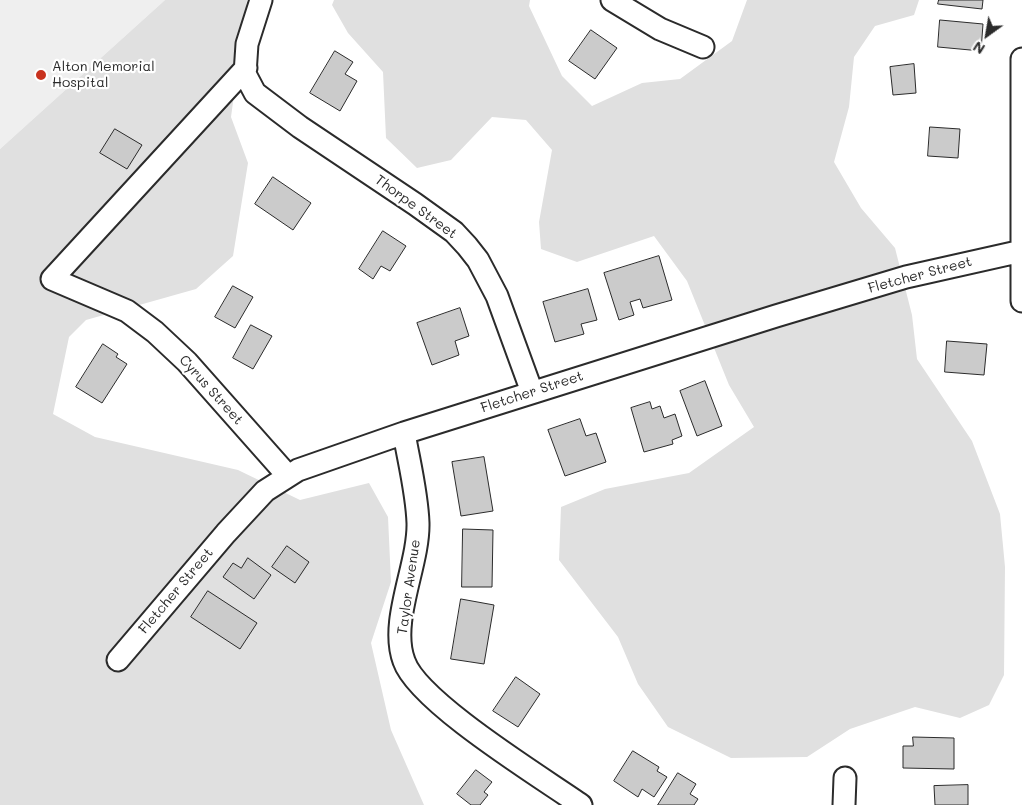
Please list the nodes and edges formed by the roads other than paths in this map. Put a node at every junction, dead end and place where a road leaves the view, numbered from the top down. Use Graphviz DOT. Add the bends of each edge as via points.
graph roads {
  1 [pos="261,0"];
  2 [pos="612,0"];
  3 [pos="704,47"];
  4 [pos="1022,59"];
  5 [pos="246,68"];
  6 [pos="1022,252"];
  7 [pos="1022,301"];
  8 [pos="532,392"];
  9 [pos="404,433"];
  10 [pos="288,476"];
  11 [pos="118,660"];
  12 [pos="845,778"];
  13 [pos="581,805"];
  14 [pos="844,805"];
  1 -- 5 [label="street" via="247,44"];
  2 -- 3 [label="street" via="660,30"];
  4 -- 6 [label="street"];
  5 -- 8 [label="street, Thorpe Street" via="245,74 255,93 454,232 467,246 497,296"];
  5 -- 10 [label="street, Cyrus Street" via="52,279 127,311 155,332 187,362"];
  6 -- 7 [label="street"];
  6 -- 8 [label="street, Fletcher Street" via="906,277"];
  8 -- 9 [label="street, Fletcher Street"];
  9 -- 10 [label="street, Fletcher Street"];
  9 -- 13 [label="street, Taylor Avenue" via="418,522 401,622 401,649 407,670 438,703"];
  10 -- 11 [label="street, Fletcher Street" via="265,491 226,533"];
  12 -- 14 [label="street"];
}
